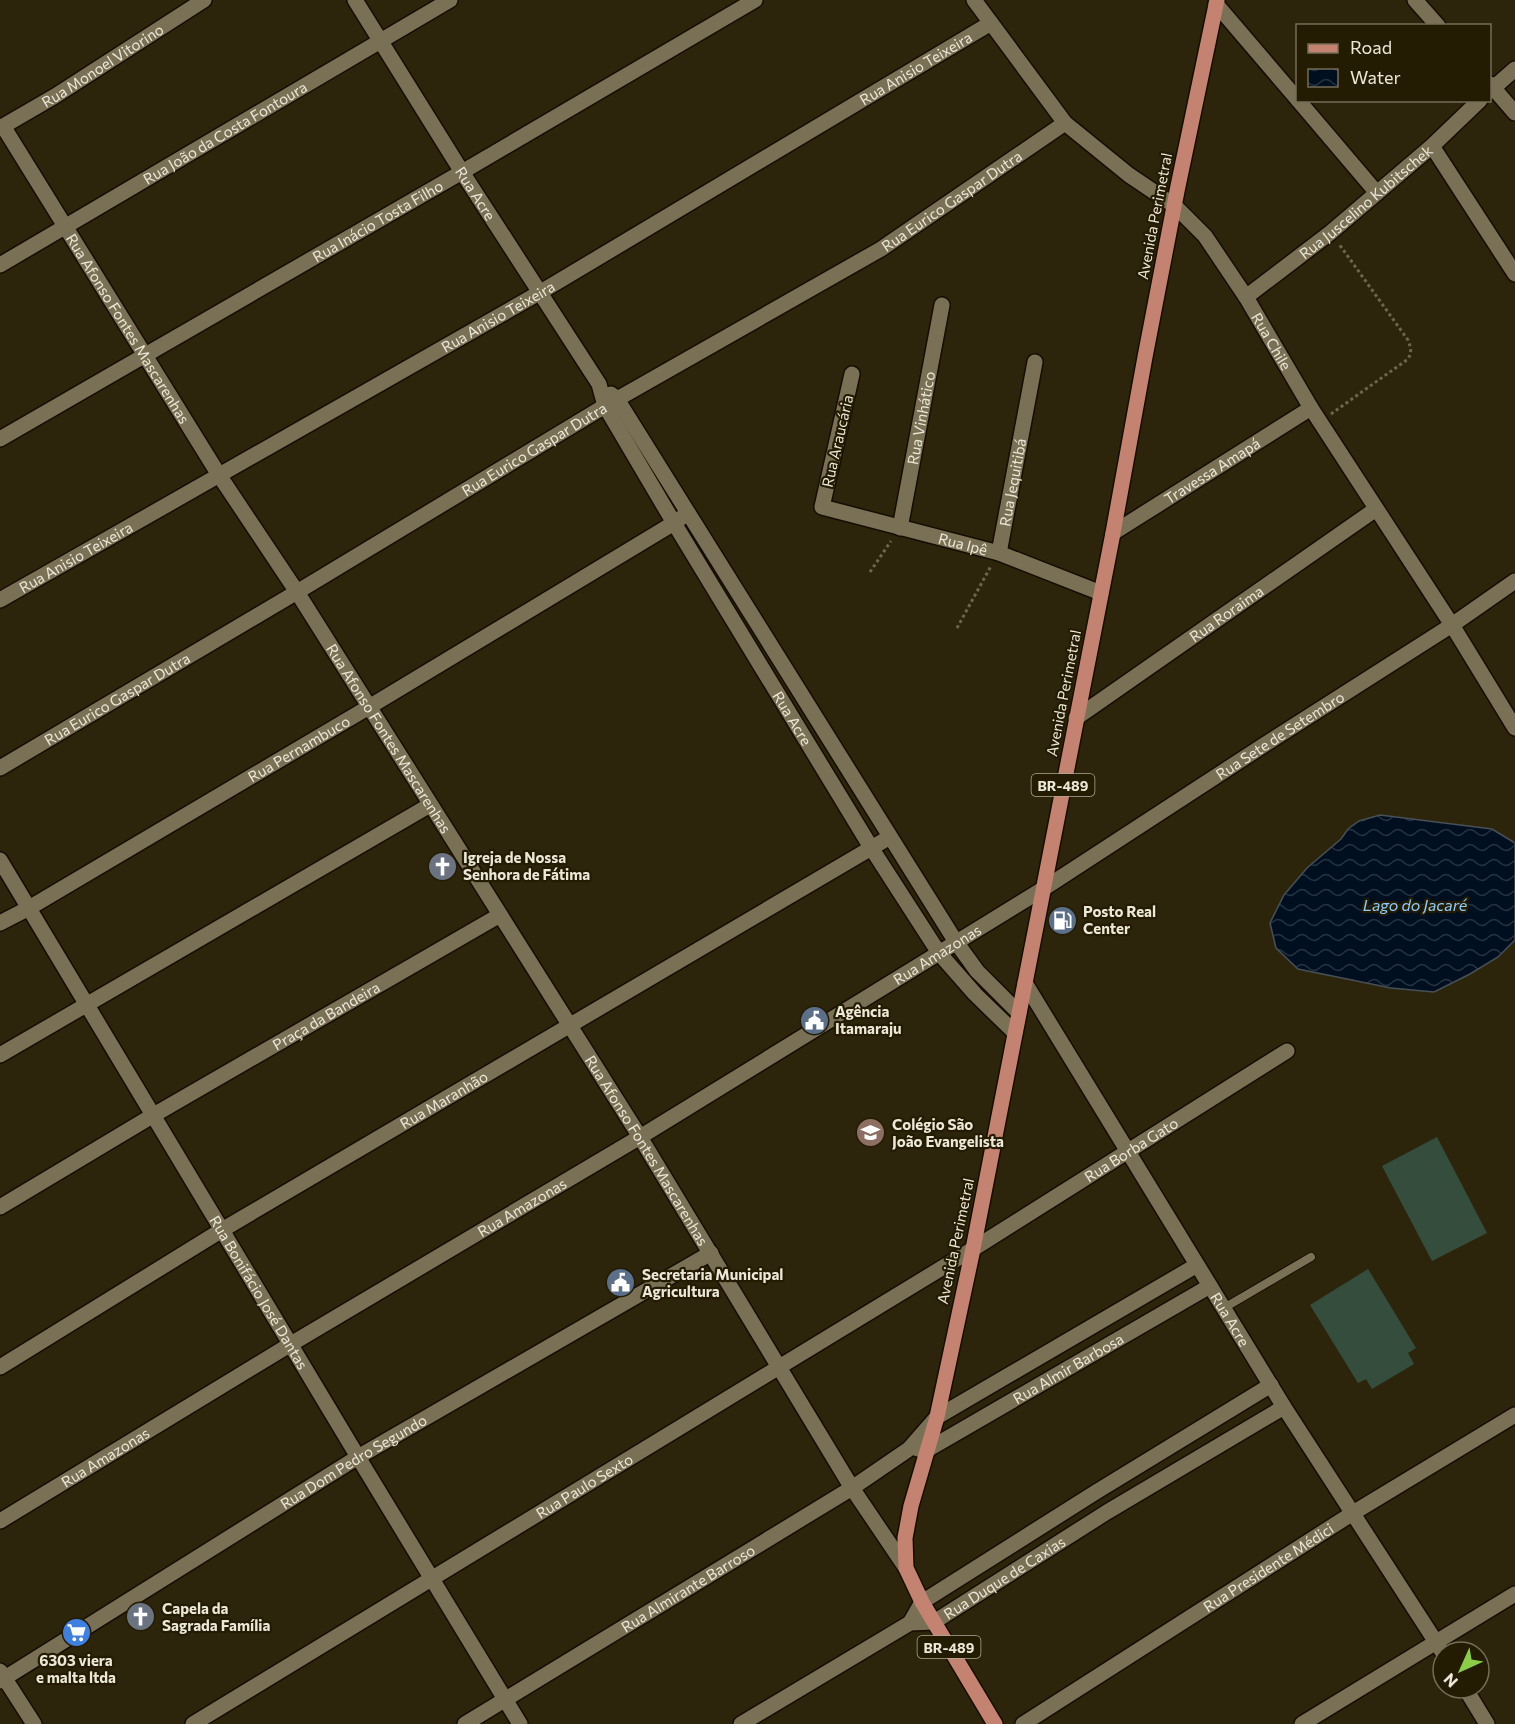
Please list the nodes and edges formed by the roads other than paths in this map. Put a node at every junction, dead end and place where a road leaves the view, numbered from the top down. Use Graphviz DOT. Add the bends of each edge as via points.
graph roads {
  1 [pos="204,0"];
  2 [pos="355,0"];
  3 [pos="450,0"];
  4 [pos="755,0"];
  5 [pos="974,0"];
  6 [pos="1415,0"];
  7 [pos="1216,2"];
  8 [pos="990,23"];
  9 [pos="1436,24"];
  10 [pos="380,41"];
  11 [pos="1515,69"];
  12 [pos="1491,88"];
  13 [pos="1296,98"];
  14 [pos="1300,102"];
  15 [pos="1478,102"];
  16 [pos="1515,113"];
  17 [pos="1065,123"];
  18 [pos="2,127"];
  19 [pos="1432,146"];
  20 [pos="462,172"];
  21 [pos="1377,193"];
  22 [pos="1174,206"];
  23 [pos="66,226"];
  24 [pos="0,264"];
  25 [pos="1515,274"];
  26 [pos="539,293"];
  27 [pos="1246,297"];
  28 [pos="942,306"];
  29 [pos="146,356"];
  30 [pos="1035,362"];
  31 [pos="852,374"];
  32 [pos="611,403"];
  33 [pos="1311,408"];
  34 [pos="0,440"];
  35 [pos="219,475"];
  36 [pos="822,507"];
  37 [pos="1376,509"];
  38 [pos="688,513"];
  39 [pos="674,523"];
  40 [pos="900,528"];
  41 [pos="1113,533"];
  42 [pos="999,553"];
  43 [pos="1515,581"];
  44 [pos="297,592"];
  45 [pos="1101,593"];
  46 [pos="0,600"];
  47 [pos="1452,625"];
  48 [pos="369,707"];
  49 [pos="1076,718"];
  50 [pos="1515,728"];
  51 [pos="0,768"];
  52 [pos="430,805"];
  53 [pos="890,837"];
  54 [pos="872,849"];
  55 [pos="0,860"];
  56 [pos="1043,889"];
  57 [pos="29,908"];
  58 [pos="500,915"];
  59 [pos="0,923"];
  60 [pos="956,942"];
  61 [pos="939,953"];
  62 [pos="1025,983"];
  63 [pos="87,1004"];
  64 [pos="1019,1013"];
  65 [pos="570,1026"];
  66 [pos="1015,1033"];
  67 [pos="1287,1051"];
  68 [pos="0,1055"];
  69 [pos="152,1116"];
  70 [pos="640,1137"];
  71 [pos="1128,1152"];
  72 [pos="0,1206"];
  73 [pos="222,1230"];
  74 [pos="973,1249"];
  75 [pos="711,1253"];
  76 [pos="1311,1257"];
  77 [pos="1197,1265"];
  78 [pos="1210,1286"];
  79 [pos="1224,1308"];
  80 [pos="291,1344"];
  81 [pos="780,1366"];
  82 [pos="0,1367"];
  83 [pos="1271,1385"];
  84 [pos="1284,1407"];
  85 [pos="1515,1415"];
  86 [pos="937,1417"];
  87 [pos="909,1449"];
  88 [pos="927,1450"];
  89 [pos="358,1457"];
  90 [pos="852,1488"];
  91 [pos="1096,1492"];
  92 [pos="1107,1512"];
  93 [pos="1353,1513"];
  94 [pos="0,1521"];
  95 [pos="906,1568"];
  96 [pos="431,1578"];
  97 [pos="1515,1594"];
  98 [pos="922,1602"];
  99 [pos="934,1622"];
  100 [pos="910,1623"];
  101 [pos="1435,1640"];
  102 [pos="1449,1640"];
  103 [pos="1431,1651"];
  104 [pos="2,1677"];
  105 [pos="505,1699"];
  106 [pos="1472,1700"];
  107 [pos="991,1723"];
  108 [pos="34,1724"];
  109 [pos="193,1724"];
  110 [pos="465,1724"];
  111 [pos="520,1724"];
  112 [pos="741,1724"];
  113 [pos="1023,1724"];
  114 [pos="1302,1724"];
  115 [pos="1487,1724"];
  1 -- 18 [label="street, Rua Monoel Vitorino"];
  2 -- 10 [label="street, Rua Acre"];
  3 -- 10 [label="street, Rua João da Costa Fontoura"];
  4 -- 20 [label="street, Rua Inácio Tosta Filho"];
  5 -- 8 [label="street, Rua Chile"];
  6 -- 9 [label="street"];
  7 -- 13 [label="street"];
  7 -- 22 [label="main road, Avenida Perimetral / BR-489"];
  8 -- 17 [label="street, Rua Chile"];
  8 -- 26 [label="street, Rua Anisio Teixeira"];
  10 -- 20 [label="street, Rua Acre"];
  10 -- 23 [label="street, Rua João da Costa Fontoura"];
  11 -- 12 [label="street"];
  12 -- 16 [label="street"];
  14 -- 21 [label="street"];
  15 -- 19 [label="street, Rua Juscelino Kubitschek"];
  17 -- 22 [label="street, Rua Chile"];
  17 -- 32 [label="street, Rua Eurico Gaspar Dutra" via="881,249"];
  18 -- 23 [label="street, Rua Afonso Fontes Mascarenhas"];
  19 -- 21 [label="street, Rua Juscelino Kubitschek"];
  19 -- 25 [label="street"];
  20 -- 26 [label="street, Rua Acre"];
  20 -- 29 [label="street, Rua Inácio Tosta Filho"];
  21 -- 27 [label="street, Rua Juscelino Kubitschek"];
  22 -- 27 [label="street, Rua Chile" via="1205,236"];
  22 -- 41 [label="main road, Avenida Perimetral / BR-489"];
  23 -- 24 [label="street, Rua João da Costa Fontoura"];
  23 -- 29 [label="street, Rua Afonso Fontes Mascarenhas"];
  26 -- 32 [label="street, Rua Acre"];
  26 -- 35 [label="street, Rua Anisio Teixeira"];
  27 -- 33 [label="street, Rua Chile"];
  28 -- 40 [label="street, Rua Vinhático"];
  29 -- 34 [label="street, Rua Inácio Tosta Filho"];
  29 -- 35 [label="street, Rua Afonso Fontes Mascarenhas"];
  30 -- 42 [label="street, Rua Jequitibá"];
  31 -- 36 [label="street, Rua Araucária"];
  32 -- 38 [label="street, Rua Acre"];
  32 -- 39 [label="street, Rua Acre"];
  32 -- 44 [label="street, Rua Eurico Gaspar Dutra"];
  33 -- 37 [label="street, Rua Chile"];
  33 -- 41 [label="street, Travessa Amapá"];
  35 -- 44 [label="street, Rua Afonso Fontes Mascarenhas"];
  35 -- 46 [label="street, Rua Anisio Teixeira"];
  36 -- 40 [label="street, Rua Ipê"];
  37 -- 47 [label="street, Rua Chile"];
  37 -- 49 [label="street, Rua Roraima"];
  38 -- 39 [label="street, Rua Pernambuco"];
  38 -- 53 [label="street, Rua Acre"];
  39 -- 48 [label="street, Rua Pernambuco"];
  39 -- 54 [label="street, Rua Acre"];
  40 -- 42 [label="street, Rua Ipê"];
  41 -- 45 [label="main road, Avenida Perimetral / BR-489"];
  42 -- 45 [label="street, Rua Ipê"];
  43 -- 47 [label="street, Rua Sete de Setembro"];
  44 -- 48 [label="street, Rua Afonso Fontes Mascarenhas"];
  44 -- 51 [label="street, Rua Eurico Gaspar Dutra"];
  45 -- 49 [label="main road, Avenida Perimetral / BR-489"];
  47 -- 50 [label="street, Rua Chile"];
  47 -- 56 [label="street, Rua Sete de Setembro"];
  48 -- 52 [label="street, Rua Afonso Fontes Mascarenhas"];
  48 -- 57 [label="street, Rua Pernambuco"];
  49 -- 56 [label="main road, Avenida Perimetral / BR-489"];
  52 -- 58 [label="street, Rua Afonso Fontes Mascarenhas"];
  52 -- 63 [label="street"];
  53 -- 54 [label="street, Rua Maranhão"];
  53 -- 60 [label="street, Rua Acre"];
  54 -- 61 [label="street, Rua Acre"];
  54 -- 65 [label="street, Rua Maranhão"];
  55 -- 57 [label="street, Rua Bonifácio José Dantas"];
  56 -- 60 [label="street, Rua Amazonas"];
  56 -- 62 [label="main road, Avenida Perimetral / BR-489"];
  57 -- 59 [label="street, Rua Pernambuco"];
  57 -- 63 [label="street, Rua Bonifácio José Dantas"];
  58 -- 65 [label="street, Rua Afonso Fontes Mascarenhas"];
  58 -- 69 [label="street, Praça da Bandeira"];
  60 -- 61 [label="street, Rua Amazonas"];
  60 -- 64 [label="street, Rua Acre" via="977,971"];
  61 -- 66 [label="street, Rua Acre"];
  61 -- 70 [label="street, Rua Amazonas"];
  62 -- 64 [label="main road, Avenida Perimetral / BR-489"];
  62 -- 71 [label="street, Rua Acre"];
  63 -- 68 [label="street"];
  63 -- 69 [label="street, Rua Bonifácio José Dantas"];
  64 -- 66 [label="main road, Avenida Perimetral / BR-489"];
  65 -- 70 [label="street, Rua Afonso Fontes Mascarenhas"];
  65 -- 73 [label="street, Rua Maranhão"];
  66 -- 74 [label="main road, Avenida Perimetral / BR-489"];
  67 -- 71 [label="street, Rua Borba Gato"];
  69 -- 72 [label="street, Praça da Bandeira"];
  69 -- 73 [label="street, Rua Bonifácio José Dantas"];
  70 -- 75 [label="street, Rua Afonso Fontes Mascarenhas"];
  70 -- 80 [label="street, Rua Amazonas"];
  71 -- 74 [label="street, Rua Borba Gato"];
  71 -- 77 [label="street, Rua Acre"];
  73 -- 80 [label="street, Rua Bonifácio José Dantas"];
  73 -- 82 [label="street, Rua Maranhão"];
  74 -- 81 [label="street, Rua Paulo Sexto"];
  74 -- 86 [label="main road, Avenida Perimetral / BR-489"];
  75 -- 81 [label="street, Rua Afonso Fontes Mascarenhas"];
  75 -- 89 [label="street, Rua Dom Pedro Segundo"];
  76 -- 79 [label="lane"];
  77 -- 78 [label="street, Rua Acre"];
  77 -- 86 [label="street, Rua Almir Barbosa"];
  78 -- 79 [label="street, Rua Acre"];
  78 -- 88 [label="street, Rua Almir Barbosa"];
  79 -- 83 [label="street, Rua Acre"];
  80 -- 89 [label="street, Rua Bonifácio José Dantas"];
  80 -- 94 [label="street, Rua Amazonas"];
  81 -- 90 [label="street, Rua Afonso Fontes Mascarenhas"];
  81 -- 96 [label="street, Rua Paulo Sexto"];
  83 -- 84 [label="street, Rua Acre"];
  83 -- 91 [label="street, Rua Duque de Caxias"];
  84 -- 92 [label="street, Rua Duque de Caxias"];
  84 -- 93 [label="street, Rua Acre"];
  85 -- 93 [label="street, Rua Presidente Médici"];
  86 -- 87 [label="street, Rua Almirante Barroso"];
  86 -- 88 [label="main road, Avenida Perimetral / BR-489"];
  87 -- 88 [label="street"];
  87 -- 90 [label="street, Rua Almirante Barroso"];
  88 -- 95 [label="main road, Avenida Perimetral / BR-489" via="905,1538"];
  89 -- 96 [label="street, Rua Bonifácio José Dantas"];
  89 -- 104 [label="street, Rua Dom Pedro Segundo"];
  90 -- 95 [label="street, Rua Afonso Fontes Mascarenhas"];
  90 -- 105 [label="street, Rua Almirante Barroso"];
  91 -- 92 [label="street"];
  91 -- 98 [label="street, Rua Duque de Caxias"];
  92 -- 99 [label="street, Rua Duque de Caxias"];
  93 -- 101 [label="street, Rua Acre"];
  93 -- 113 [label="street, Rua Presidente Médici"];
  95 -- 98 [label="main road, BR-489"];
  96 -- 105 [label="street, Rua Bonifácio José Dantas"];
  96 -- 109 [label="street, Rua Paulo Sexto"];
  97 -- 102 [label="street"];
  98 -- 99 [label="main road, BR-489"];
  98 -- 100 [label="street, Rua Duque de Caxias"];
  99 -- 100 [label="street, Rua Duque de Caxias"];
  99 -- 107 [label="main road, BR-489"];
  100 -- 112 [label="street"];
  103 -- 114 [label="street"];
  104 -- 108 [label="street"];
  105 -- 110 [label="street, Rua Almirante Barroso"];
  105 -- 111 [label="street, Rua Bonifácio José Dantas"];
  106 -- 115 [label="street"];
}
